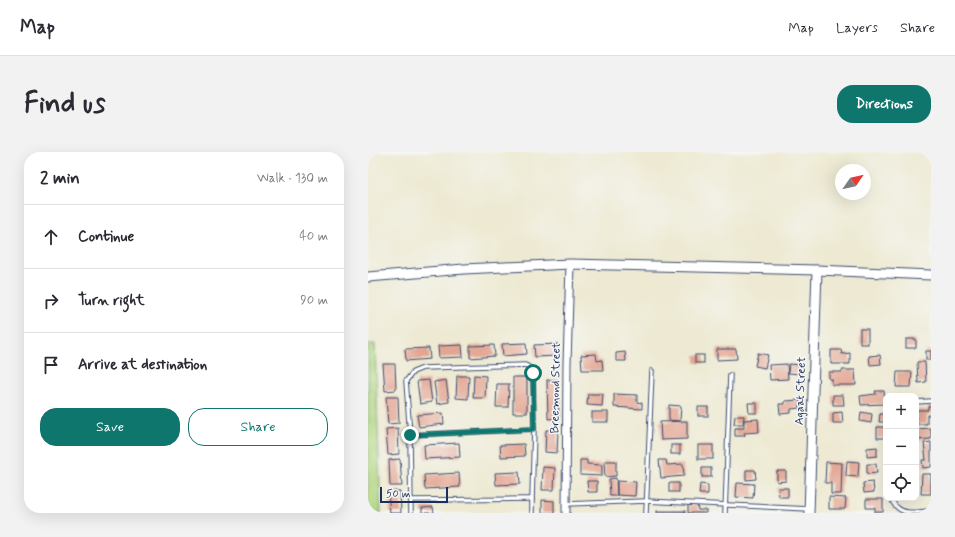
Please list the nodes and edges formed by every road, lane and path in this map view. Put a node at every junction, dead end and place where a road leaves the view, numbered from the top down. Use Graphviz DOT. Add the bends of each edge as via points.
graph roads {
  1 [pos="570,264"];
  2 [pos="817,270"];
  3 [pos="931,275"];
  4 [pos="368,277"];
  5 [pos="652,371"];
  6 [pos="730,375"];
  7 [pos="931,401"];
  8 [pos="919,402"];
  9 [pos="534,429"];
  10 [pos="410,435"];
  11 [pos="532,499"];
  12 [pos="411,500"];
  13 [pos="646,501"];
  14 [pos="892,501"];
  15 [pos="566,504"];
  16 [pos="726,505"];
  17 [pos="809,511"];
  18 [pos="931,511"];
  19 [pos="411,513"];
  20 [pos="532,513"];
  21 [pos="566,513"];
  22 [pos="646,513"];
  23 [pos="726,513"];
  1 -- 2 [label="street"];
  1 -- 4 [label="street"];
  1 -- 15 [label="street, Breemond Street"];
  2 -- 3 [label="street"];
  2 -- 17 [label="street, Agaat Street"];
  5 -- 13 [label="lane"];
  6 -- 16 [label="lane"];
  7 -- 8 [label="lane"];
  9 -- 10 [label="lane"];
  9 -- 10 [label="lane" via="533,373 529,367 525,365 423,368 413,372 406,381"];
  9 -- 11 [label="lane"];
  10 -- 12 [label="lane"];
  11 -- 12 [label="lane"];
  11 -- 20 [label="lane"];
  12 -- 19 [label="lane"];
  13 -- 15 [label="lane"];
  13 -- 16 [label="lane"];
  13 -- 22 [label="lane"];
  14 -- 18 [label="lane" via="906,512"];
  15 -- 21 [label="street, Breemond Street"];
  16 -- 17 [label="lane"];
  16 -- 23 [label="lane"];
}
